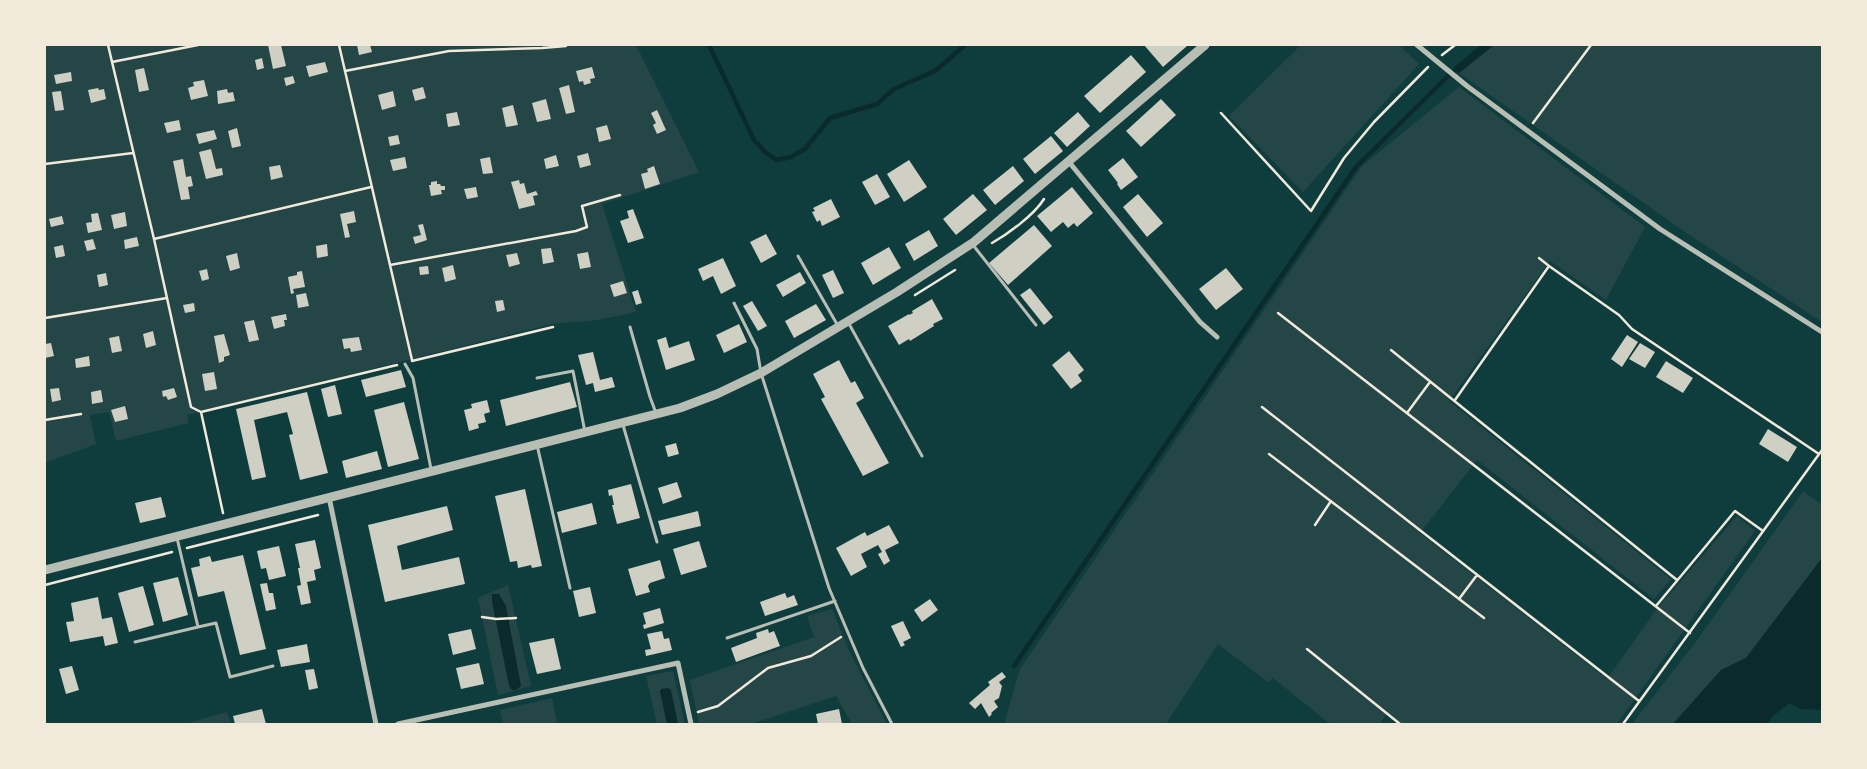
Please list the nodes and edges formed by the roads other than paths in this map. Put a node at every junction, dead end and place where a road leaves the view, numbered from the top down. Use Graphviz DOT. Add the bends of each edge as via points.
graph roads {
  1 [pos="1204,45"];
  2 [pos="1417,45"];
  3 [pos="1069,162"];
  4 [pos="972,243"];
  5 [pos="798,256"];
  6 [pos="734,303"];
  7 [pos="848,321"];
  8 [pos="1036,325"];
  9 [pos="838,327"];
  10 [pos="630,328"];
  11 [pos="1822,332"];
  12 [pos="1217,337"];
  13 [pos="405,364"];
  14 [pos="761,373"];
  15 [pos="537,378"];
  16 [pos="656,414"];
  17 [pos="622,423"];
  18 [pos="585,432"];
  19 [pos="537,444"];
  20 [pos="922,456"];
  21 [pos="431,471"];
  22 [pos="330,497"];
  23 [pos="176,536"];
  24 [pos="657,542"];
  25 [pos="45,570"];
  26 [pos="570,588"];
  27 [pos="835,602"];
  28 [pos="198,627"];
  29 [pos="727,638"];
  30 [pos="135,642"];
  31 [pos="273,666"];
  32 [pos="376,724"];
  33 [pos="398,724"];
  34 [pos="692,724"];
  35 [pos="892,724"];
  1 -- 3 [label="street"];
  2 -- 11 [label="street" via="1467,86 1660,229"];
  3 -- 4 [label="street"];
  3 -- 12 [label="street" via="1200,322"];
  4 -- 7 [label="street"];
  4 -- 8 [label="lane"];
  5 -- 9 [label="lane"];
  6 -- 14 [label="lane" via="757,349"];
  7 -- 9 [label="street"];
  7 -- 20 [label="lane"];
  9 -- 14 [label="street"];
  10 -- 16 [label="lane"];
  13 -- 21 [label="lane" via="413,378"];
  14 -- 16 [label="street" via="717,394"];
  14 -- 27 [label="lane"];
  15 -- 18 [label="lane" via="573,370"];
  16 -- 17 [label="street"];
  17 -- 18 [label="street"];
  17 -- 24 [label="lane"];
  18 -- 19 [label="street"];
  19 -- 21 [label="street"];
  19 -- 26 [label="lane"];
  21 -- 22 [label="street"];
  22 -- 23 [label="street"];
  22 -- 32 [label="street"];
  23 -- 25 [label="street"];
  23 -- 28 [label="lane"];
  27 -- 29 [label="lane"];
  27 -- 35 [label="lane" via="863,668"];
  28 -- 30 [label="lane"];
  28 -- 31 [label="lane" via="216,623 230,677"];
  33 -- 34 [label="street" via="678,663"];
}
